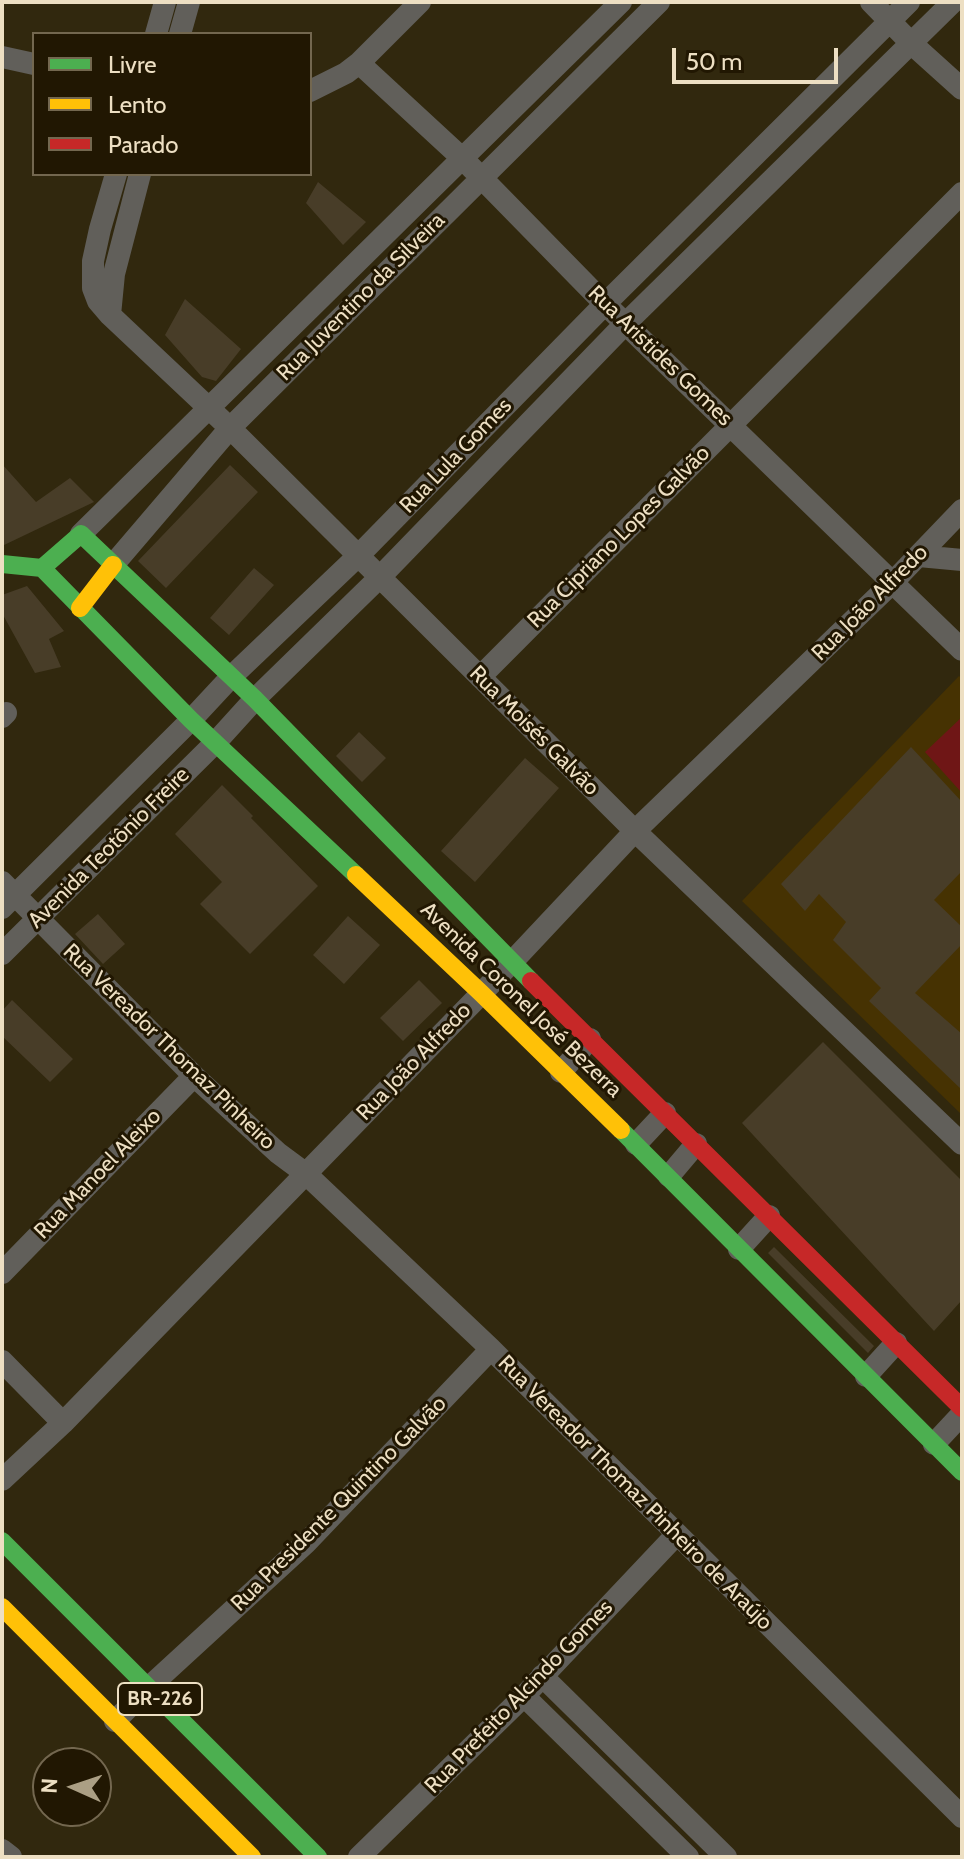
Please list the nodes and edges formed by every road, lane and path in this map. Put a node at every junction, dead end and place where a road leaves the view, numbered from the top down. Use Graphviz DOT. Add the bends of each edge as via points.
graph roads {
  1 [pos="165,2"];
  2 [pos="189,2"];
  3 [pos="420,2"];
  4 [pos="621,2"];
  5 [pos="659,2"];
  6 [pos="871,2"];
  7 [pos="909,2"];
  8 [pos="953,2"];
  9 [pos="605,18"];
  10 [pos="890,21"];
  11 [pos="157,32"];
  12 [pos="181,32"];
  13 [pos="624,38"];
  14 [pos="912,44"];
  15 [pos="2,57"];
  16 [pos="359,63"];
  17 [pos="32,64"];
  18 [pos="962,89"];
  19 [pos="312,90"];
  20 [pos="759,151"];
  21 [pos="463,159"];
  22 [pos="780,172"];
  23 [pos="115,176"];
  24 [pos="139,176"];
  25 [pos="482,179"];
  26 [pos="962,193"];
  27 [pos="346,272"];
  28 [pos="365,292"];
  29 [pos="605,304"];
  30 [pos="110,315"];
  31 [pos="625,324"];
  32 [pos="208,408"];
  33 [pos="731,425"];
  34 [pos="230,428"];
  35 [pos="962,510"];
  36 [pos="81,534"];
  37 [pos="358,556"];
  38 [pos="919,556"];
  39 [pos="962,560"];
  40 [pos="2,564"];
  41 [pos="113,565"];
  42 [pos="42,568"];
  43 [pos="379,578"];
  44 [pos="892,583"];
  45 [pos="80,608"];
  46 [pos="962,650"];
  47 [pos="231,677"];
  48 [pos="480,677"];
  49 [pos="255,699"];
  50 [pos="191,720"];
  51 [pos="216,742"];
  52 [pos="635,831"];
  53 [pos="6,895"];
  54 [pos="37,918"];
  55 [pos="2,954"];
  56 [pos="512,962"];
  57 [pos="481,993"];
  58 [pos="590,1039"];
  59 [pos="561,1072"];
  60 [pos="194,1076"];
  61 [pos="665,1113"];
  62 [pos="636,1144"];
  63 [pos="696,1144"];
  64 [pos="962,1144"];
  65 [pos="305,1173"];
  66 [pos="669,1176"];
  67 [pos="769,1216"];
  68 [pos="739,1249"];
  69 [pos="2,1273"];
  70 [pos="896,1343"];
  71 [pos="491,1349"];
  72 [pos="2,1361"];
  73 [pos="866,1376"];
  74 [pos="962,1411"];
  75 [pos="63,1423"];
  76 [pos="934,1444"];
  77 [pos="962,1472"];
  78 [pos="2,1480"];
  79 [pos="677,1534"];
  80 [pos="2,1541"];
  81 [pos="2,1607"];
  82 [pos="542,1676"];
  83 [pos="148,1688"];
  84 [pos="524,1696"];
  85 [pos="115,1721"];
  86 [pos="962,1817"];
  87 [pos="2,1850"];
  88 [pos="11,1857"];
  89 [pos="252,1857"];
  90 [pos="318,1857"];
  91 [pos="359,1857"];
  92 [pos="688,1857"];
  93 [pos="726,1857"];
  1 -- 11 [label="street"];
  2 -- 12 [label="street"];
  3 -- 16 [label="street"];
  4 -- 9 [label="street, Rua Juventino da Silveira"];
  5 -- 13 [label="street, Rua Juventino da Silveira"];
  6 -- 10 [label="street"];
  7 -- 10 [label="street, Rua Lula Gomes"];
  8 -- 14 [label="street, Rua Lula Gomes"];
  9 -- 13 [label="street"];
  9 -- 21 [label="street, Rua Juventino da Silveira"];
  10 -- 14 [label="street"];
  10 -- 20 [label="street, Rua Lula Gomes"];
  13 -- 25 [label="street, Rua Juventino da Silveira"];
  14 -- 18 [label="street"];
  14 -- 22 [label="street, Rua Lula Gomes"];
  15 -- 17 [label="street"];
  16 -- 19 [label="street"];
  16 -- 21 [label="street, Rua Aristides Gomes"];
  20 -- 22 [label="street"];
  20 -- 29 [label="street, Rua Lula Gomes"];
  21 -- 25 [label="street, Rua Aristides Gomes"];
  21 -- 27 [label="street, Rua Juventino da Silveira"];
  22 -- 31 [label="street, Rua Lula Gomes"];
  23 -- 30 [label="street" via="93,261 93,288"];
  24 -- 30 [label="street" via="114,274"];
  25 -- 28 [label="street, Rua Juventino da Silveira"];
  25 -- 29 [label="street, Rua Aristides Gomes"];
  26 -- 33 [label="street, Rua Cipriano Lopes Galvão"];
  27 -- 28 [label="street"];
  27 -- 32 [label="street, Rua Juventino da Silveira"];
  28 -- 34 [label="street, Rua Juventino da Silveira"];
  29 -- 31 [label="street, Rua Aristides Gomes"];
  29 -- 37 [label="street, Rua Lula Gomes"];
  30 -- 32 [label="street, Rua Moisés Galvão"];
  31 -- 33 [label="street, Rua Aristides Gomes"];
  31 -- 43 [label="street, Rua Lula Gomes"];
  32 -- 34 [label="street, Rua Moisés Galvão"];
  32 -- 36 [label="street, Rua Juventino da Silveira"];
  33 -- 44 [label="street, Rua Aristides Gomes"];
  33 -- 48 [label="street, Rua Cipriano Lopes Galvão"];
  34 -- 37 [label="street, Rua Moisés Galvão"];
  34 -- 41 [label="street, Rua Juventino da Silveira"];
  35 -- 38 [label="street, Rua João Alfredo"];
  36 -- 41 [label="main road, Avenida Coronel José Bezerra"];
  36 -- 42 [label="main road, Rua Juventino da Silveira"];
  37 -- 43 [label="street, Rua Moisés Galvão"];
  37 -- 47 [label="street, Rua Lula Gomes"];
  38 -- 39 [label="street"];
  38 -- 44 [label="street, Rua João Alfredo"];
  40 -- 42 [label="main road"];
  41 -- 45 [label="main road, Rua Juventino da Silveira"];
  41 -- 47 [label="main road, Avenida Coronel José Bezerra"];
  42 -- 45 [label="main road, Avenida Coronel José Bezerra"];
  43 -- 48 [label="street, Rua Moisés Galvão"];
  43 -- 49 [label="street, Rua Lula Gomes"];
  44 -- 46 [label="street, Rua Aristides Gomes"];
  44 -- 52 [label="street, Rua João Alfredo"];
  45 -- 50 [label="main road, Avenida Coronel José Bezerra"];
  47 -- 49 [label="main road, Avenida Coronel José Bezerra"];
  47 -- 50 [label="street, Rua Lula Gomes"];
  48 -- 52 [label="street, Rua Moisés Galvão"];
  49 -- 51 [label="street, Rua Lula Gomes"];
  49 -- 56 [label="main road, Avenida Coronel José Bezerra"];
  50 -- 51 [label="main road, Avenida Coronel José Bezerra"];
  50 -- 53 [label="street, Rua Lula Gomes"];
  51 -- 54 [label="street, Avenida Teotônio Freire"];
  51 -- 57 [label="main road, Avenida Coronel José Bezerra"];
  52 -- 56 [label="street, Rua João Alfredo"];
  52 -- 64 [label="street, Rua Moisés Galvão"];
  53 -- 54 [label="street, Rua Vereador Thomaz Pinheiro"];
  54 -- 55 [label="street, Avenida Teotônio Freire"];
  54 -- 60 [label="street, Rua Vereador Thomaz Pinheiro"];
  56 -- 57 [label="street, Rua João Alfredo"];
  56 -- 58 [label="main road, Avenida Coronel José Bezerra"];
  57 -- 59 [label="main road, Avenida Coronel José Bezerra"];
  57 -- 65 [label="street, Rua João Alfredo"];
  58 -- 59 [label="street"];
  58 -- 61 [label="main road, Avenida Coronel José Bezerra"];
  59 -- 62 [label="main road, Avenida Coronel José Bezerra"];
  60 -- 65 [label="street, Rua Vereador Thomaz Pinheiro"];
  60 -- 69 [label="street, Rua Manoel Aleixo"];
  61 -- 62 [label="street"];
  61 -- 63 [label="main road, Avenida Coronel José Bezerra"];
  62 -- 66 [label="main road, Avenida Coronel José Bezerra"];
  63 -- 66 [label="street"];
  63 -- 67 [label="main road, Avenida Coronel José Bezerra"];
  65 -- 71 [label="street, Rua Vereador Thomaz Pinheiro de Araújo"];
  65 -- 75 [label="street, Rua João Alfredo"];
  66 -- 68 [label="main road, Avenida Coronel José Bezerra"];
  67 -- 68 [label="street"];
  67 -- 70 [label="main road, Avenida Coronel José Bezerra"];
  68 -- 73 [label="main road, Avenida Coronel José Bezerra"];
  70 -- 73 [label="street"];
  70 -- 74 [label="main road, Avenida Coronel José Bezerra"];
  71 -- 79 [label="street, Rua Vereador Thomaz Pinheiro de Araújo"];
  71 -- 83 [label="street, Rua Presidente Quintino Galvão" via="306,1543"];
  72 -- 75 [label="street"];
  73 -- 76 [label="main road, Avenida Coronel José Bezerra"];
  74 -- 76 [label="street"];
  75 -- 78 [label="street, Rua João Alfredo"];
  76 -- 77 [label="main road, Avenida Coronel José Bezerra"];
  79 -- 82 [label="street, Rua Prefeito Alcindo Gomes"];
  79 -- 86 [label="street, Rua Vereador Thomaz Pinheiro de Araújo"];
  80 -- 83 [label="main road, BR-226"];
  81 -- 85 [label="main road, BR-226"];
  82 -- 84 [label="street, Rua Prefeito Alcindo Gomes"];
  82 -- 93 [label="street"];
  83 -- 85 [label="street, Rua Presidente Quintino Galvão"];
  83 -- 90 [label="main road, BR-226"];
  84 -- 91 [label="street, Rua Prefeito Alcindo Gomes"];
  84 -- 92 [label="street"];
  85 -- 89 [label="main road, BR-226"];
  87 -- 88 [label="street"];
}
